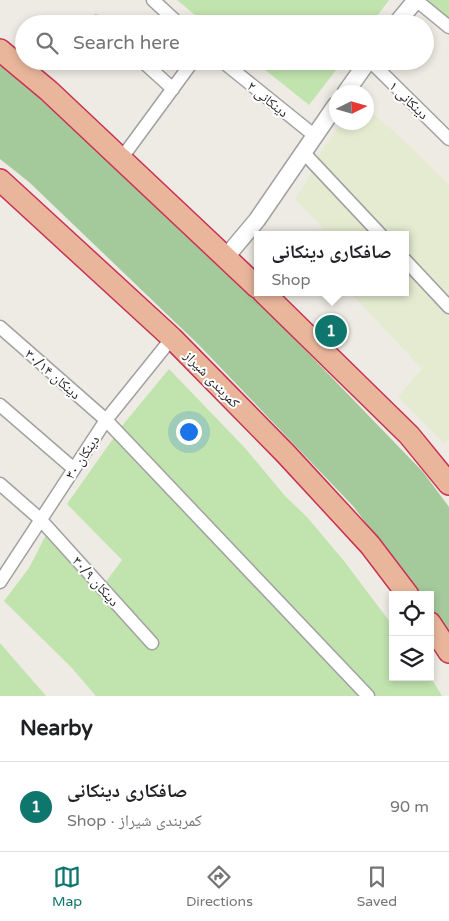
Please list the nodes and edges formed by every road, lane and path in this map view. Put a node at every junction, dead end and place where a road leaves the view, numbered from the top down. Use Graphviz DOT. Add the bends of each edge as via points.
graph roads {
  1 [pos="153,0"];
  2 [pos="416,0"];
  3 [pos="169,15"];
  4 [pos="404,15"];
  5 [pos="449,27"];
  6 [pos="0,50"];
  7 [pos="15,63"];
  8 [pos="23,70"];
  9 [pos="152,70"];
  10 [pos="187,70"];
  11 [pos="233,70"];
  12 [pos="362,70"];
  13 [pos="378,70"];
  14 [pos="351,85"];
  15 [pos="173,89"];
  16 [pos="329,115"];
  17 [pos="315,136"];
  18 [pos="449,138"];
  19 [pos="304,154"];
  20 [pos="121,159"];
  21 [pos="0,180"];
  22 [pos="377,231"];
  23 [pos="226,257"];
  24 [pos="409,264"];
  25 [pos="254,284"];
  26 [pos="267,296"];
  27 [pos="449,307"];
  28 [pos="0,327"];
  29 [pos="172,338"];
  30 [pos="0,405"];
  31 [pos="106,420"];
  32 [pos="74,469"];
  33 [pos="0,484"];
  34 [pos="449,484"];
  35 [pos="40,519"];
  36 [pos="0,582"];
  37 [pos="405,591"];
  38 [pos="434,630"];
  39 [pos="152,643"];
  40 [pos="449,652"];
  41 [pos="368,696"];
  1 -- 3 [label="street"];
  2 -- 4 [label="street"];
  2 -- 5 [label="street"];
  6 -- 7 [label="highway"];
  8 -- 20 [label="highway"];
  9 -- 15 [label="street"];
  10 -- 15 [label="street"];
  11 -- 17 [label="street, ۲ دینکانی"];
  12 -- 14 [label="street"];
  13 -- 18 [label="street, ۱ دینکانی"];
  15 -- 20 [label="street"];
  16 -- 17 [label="street"];
  17 -- 19 [label="street"];
  19 -- 22 [label="street"];
  19 -- 23 [label="street"];
  20 -- 23 [label="highway"];
  21 -- 29 [label="highway, کمربندی شیراز"];
  23 -- 25 [label="highway"];
  24 -- 27 [label="street"];
  26 -- 34 [label="highway" via="409,435"];
  28 -- 31 [label="street, ۳۰/۱۴ دینکان"];
  29 -- 31 [label="street, ۳۰ دینکان"];
  29 -- 37 [label="highway, کمربندی شیراز" via="286,454 363,538"];
  30 -- 32 [label="street"];
  31 -- 32 [label="street, ۳۰ دینکان"];
  31 -- 41 [label="street, ۳۰/۱۴ دینکان"];
  32 -- 35 [label="street, ۳۰ دینکان"];
  33 -- 35 [label="street, ۳۰/۹ دینکان"];
  35 -- 36 [label="street, ۳۰ دینکان"];
  35 -- 39 [label="street, ۳۰/۹ دینکان"];
  38 -- 40 [label="highway"];
}
